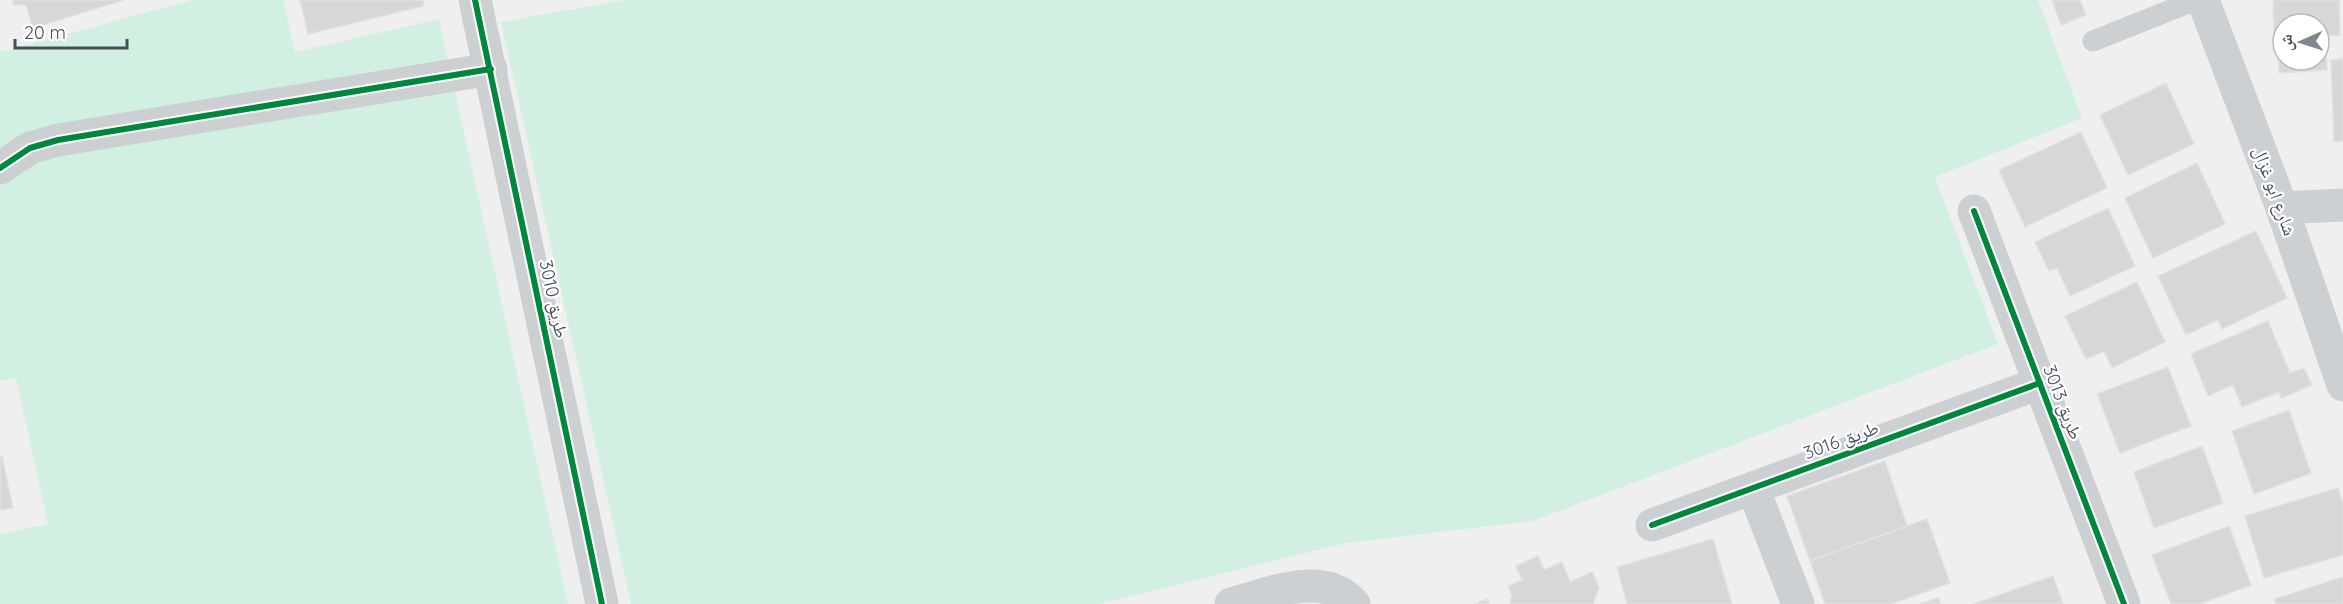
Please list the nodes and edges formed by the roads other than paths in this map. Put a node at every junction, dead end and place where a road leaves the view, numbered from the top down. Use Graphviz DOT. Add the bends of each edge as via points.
graph roads {
  1 [pos="476,0"];
  2 [pos="2196,0"];
  3 [pos="2203,0"];
  4 [pos="2093,41"];
  5 [pos="491,69"];
  6 [pos="2,157"];
  7 [pos="2343,206"];
  8 [pos="2282,208"];
  9 [pos="1974,211"];
  10 [pos="2040,383"];
  11 [pos="2343,385"];
  12 [pos="1753,488"];
  13 [pos="1652,525"];
  14 [pos="1349,598"];
  15 [pos="602,604"];
  16 [pos="1230,604"];
  17 [pos="1798,604"];
  18 [pos="2124,604"];
  1 -- 5 [label="street, طريق 3010"];
  2 -- 4 [label="lane"];
  3 -- 8 [label="street, شارع ابو غزال"];
  5 -- 6 [label="street" via="58,140"];
  5 -- 15 [label="street, طريق 3010"];
  7 -- 8 [label="street"];
  8 -- 11 [label="street, شارع ابو غزال"];
  9 -- 10 [label="street, طريق 3013"];
  10 -- 12 [label="street, طريق 3016"];
  10 -- 18 [label="street, طريق 3013"];
  12 -- 13 [label="street, طريق 3016"];
  12 -- 17 [label="street"];
  14 -- 16 [label="street" via="1305,585"];
}
